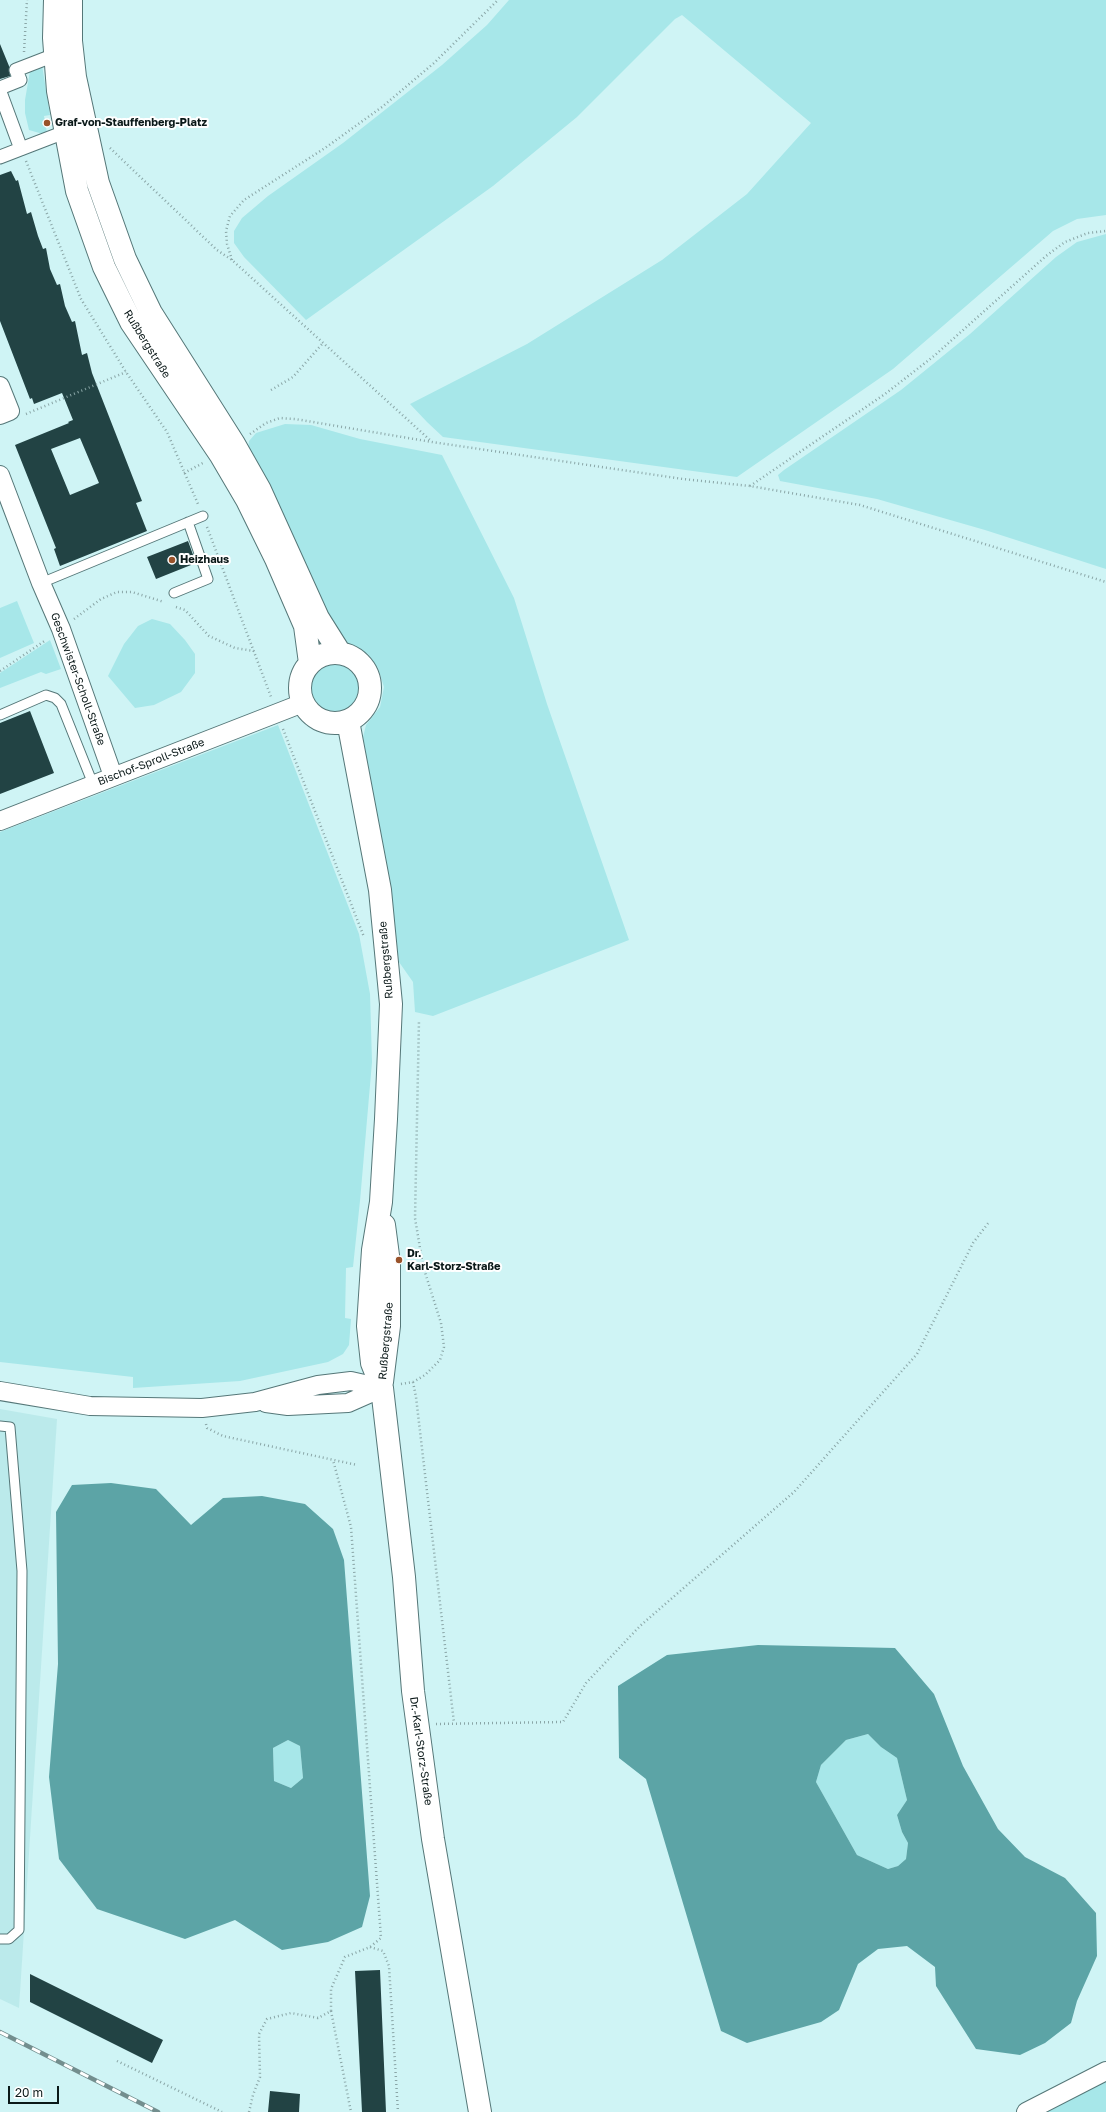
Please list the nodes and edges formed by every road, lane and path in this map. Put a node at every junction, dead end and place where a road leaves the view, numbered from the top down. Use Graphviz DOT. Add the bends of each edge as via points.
graph roads {
  1 [pos="27,0"];
  2 [pos="55,0"];
  3 [pos="71,0"];
  4 [pos="498,0"];
  5 [pos="47,58"];
  6 [pos="29,65"];
  7 [pos="0,88"];
  8 [pos="0,92"];
  9 [pos="57,135"];
  10 [pos="89,142"];
  11 [pos="21,149"];
  12 [pos="0,157"];
  13 [pos="1106,231"];
  14 [pos="232,260"];
  15 [pos="323,343"];
  16 [pos="126,372"];
  17 [pos="0,386"];
  18 [pos="271,390"];
  19 [pos="5,413"];
  20 [pos="432,442"];
  21 [pos="227,449"];
  22 [pos="184,473"];
  23 [pos="0,474"];
  24 [pos="750,486"];
  25 [pos="203,516"];
  26 [pos="188,522"];
  27 [pos="1106,582"];
  28 [pos="41,583"];
  29 [pos="174,593"];
  30 [pos="166,603"];
  31 [pos="172,605"];
  32 [pos="61,629"];
  33 [pos="254,651"];
  34 [pos="340,653"];
  35 [pos="310,663"];
  36 [pos="0,671"];
  37 [pos="303,703"];
  38 [pos="277,714"];
  39 [pos="0,715"];
  40 [pos="348,721"];
  41 [pos="113,776"];
  42 [pos="93,784"];
  43 [pos="0,821"];
  44 [pos="366,944"];
  45 [pos="419,1020"];
  46 [pos="989,1222"];
  47 [pos="413,1382"];
  48 [pos="392,1386"];
  49 [pos="0,1391"];
  50 [pos="202,1408"];
  51 [pos="0,1426"];
  52 [pos="333,1460"];
  53 [pos="357,1465"];
  54 [pos="454,1722"];
  55 [pos="418,1726"];
  56 [pos="0,1939"];
  57 [pos="370,1947"];
  58 [pos="331,2010"];
  59 [pos="117,2061"];
  60 [pos="1106,2071"];
  61 [pos="222,2112"];
  62 [pos="249,2112"];
  63 [pos="351,2112"];
  64 [pos="398,2112"];
  65 [pos="480,2112"];
  66 [pos="1026,2112"];
  1 -- 6 [label="path" via="24,54"];
  2 -- 21 [label="street, Rußbergstraße" via="54,38 58,91 77,191 104,267 131,322"];
  3 -- 10 [label="street, Rußbergstraße" via="71,41 75,77"];
  4 -- 14 [label="path" via="434,63 382,107 325,148 244,200 230,216 226,231"];
  5 -- 6 [label="street"];
  6 -- 7 [label="street" via="16,70 20,80"];
  8 -- 11 [label="street"];
  9 -- 11 [label="street"];
  10 -- 14 [label="path" via="96,139 102,141 217,250"];
  10 -- 21 [label="street, Rußbergstraße" via="98,183 125,259 151,313"];
  11 -- 12 [label="street"];
  11 -- 16 [label="path" via="81,299"];
  13 -- 24 [label="path" via="1088,233 1065,242 934,356 885,394"];
  14 -- 15 [label="path"];
  15 -- 18 [label="path" via="293,377"];
  15 -- 20 [label="path"];
  16 -- 19 [label="path" via="18,417"];
  16 -- 22 [label="path" via="167,432"];
  17 -- 19 [label="street"];
  20 -- 21 [label="path" via="280,418 266,423"];
  20 -- 24 [label="path"];
  21 -- 22 [label="path"];
  21 -- 34 [label="street, Rußbergstraße" via="287,546 318,618"];
  21 -- 35 [label="street, Rußbergstraße" via="247,500 276,558 305,626"];
  22 -- 25 [label="path"];
  23 -- 28 [label="street, Geschwister-Scholl-Straße"];
  24 -- 27 [label="path" via="860,504"];
  25 -- 26 [label="lane"];
  25 -- 33 [label="path"];
  26 -- 28 [label="lane"];
  26 -- 29 [label="lane" via="208,579"];
  28 -- 32 [label="street, Geschwister-Scholl-Straße"];
  30 -- 32 [label="path" via="132,592 117,592 101,599"];
  31 -- 33 [label="path" via="185,610 209,636 235,648"];
  32 -- 36 [label="path"];
  32 -- 41 [label="street, Geschwister-Scholl-Straße"];
  33 -- 38 [label="path"];
  34 -- 35 [label="street" via="329,653"];
  34 -- 40 [label="street" via="359,662 367,674 370,689 364,709"];
  35 -- 37 [label="street" via="303,672 300,682"];
  37 -- 38 [label="street, Bischof-Sproll-Straße"];
  37 -- 40 [label="street" via="314,717 322,721 335,724"];
  38 -- 41 [label="street, Bischof-Sproll-Straße"];
  38 -- 44 [label="path"];
  39 -- 42 [label="lane" via="46,695 55,698 61,704"];
  40 -- 48 [label="street, Rußbergstraße" via="380,890 391,1004 386,1119 368,1326 372,1363"];
  41 -- 42 [label="street, Bischof-Sproll-Straße"];
  42 -- 43 [label="street, Bischof-Sproll-Straße"];
  45 -- 47 [label="path" via="415,1218 423,1266 441,1323 444,1347 440,1360 425,1375"];
  46 -- 54 [label="path" via="973,1244 917,1354 794,1492 640,1626 586,1683 563,1722"];
  47 -- 48 [label="path"];
  47 -- 54 [label="path"];
  48 -- 50 [label="street" via="351,1381 318,1385 255,1402"];
  48 -- 55 [label="street, Dr.-Karl-Storz-Straße" via="404,1577"];
  49 -- 50 [label="street" via="90,1406"];
  50 -- 52 [label="path" via="207,1428 223,1436"];
  51 -- 56 [label="lane" via="10,1427 22,1571 19,1930 9,1939"];
  52 -- 53 [label="path"];
  52 -- 57 [label="path" via="351,1527 381,1938"];
  54 -- 55 [label="path"];
  55 -- 65 [label="street, Dr.-Karl-Storz-Straße" via="433,1838"];
  57 -- 58 [label="path" via="345,1957 330,1989"];
  57 -- 64 [label="path" via="383,1951 389,1966"];
  58 -- 62 [label="path" via="318,2018 291,2013 267,2020 259,2034 260,2077"];
  58 -- 63 [label="path"];
  59 -- 61 [label="path"];
  60 -- 66 [label="street"];
}
